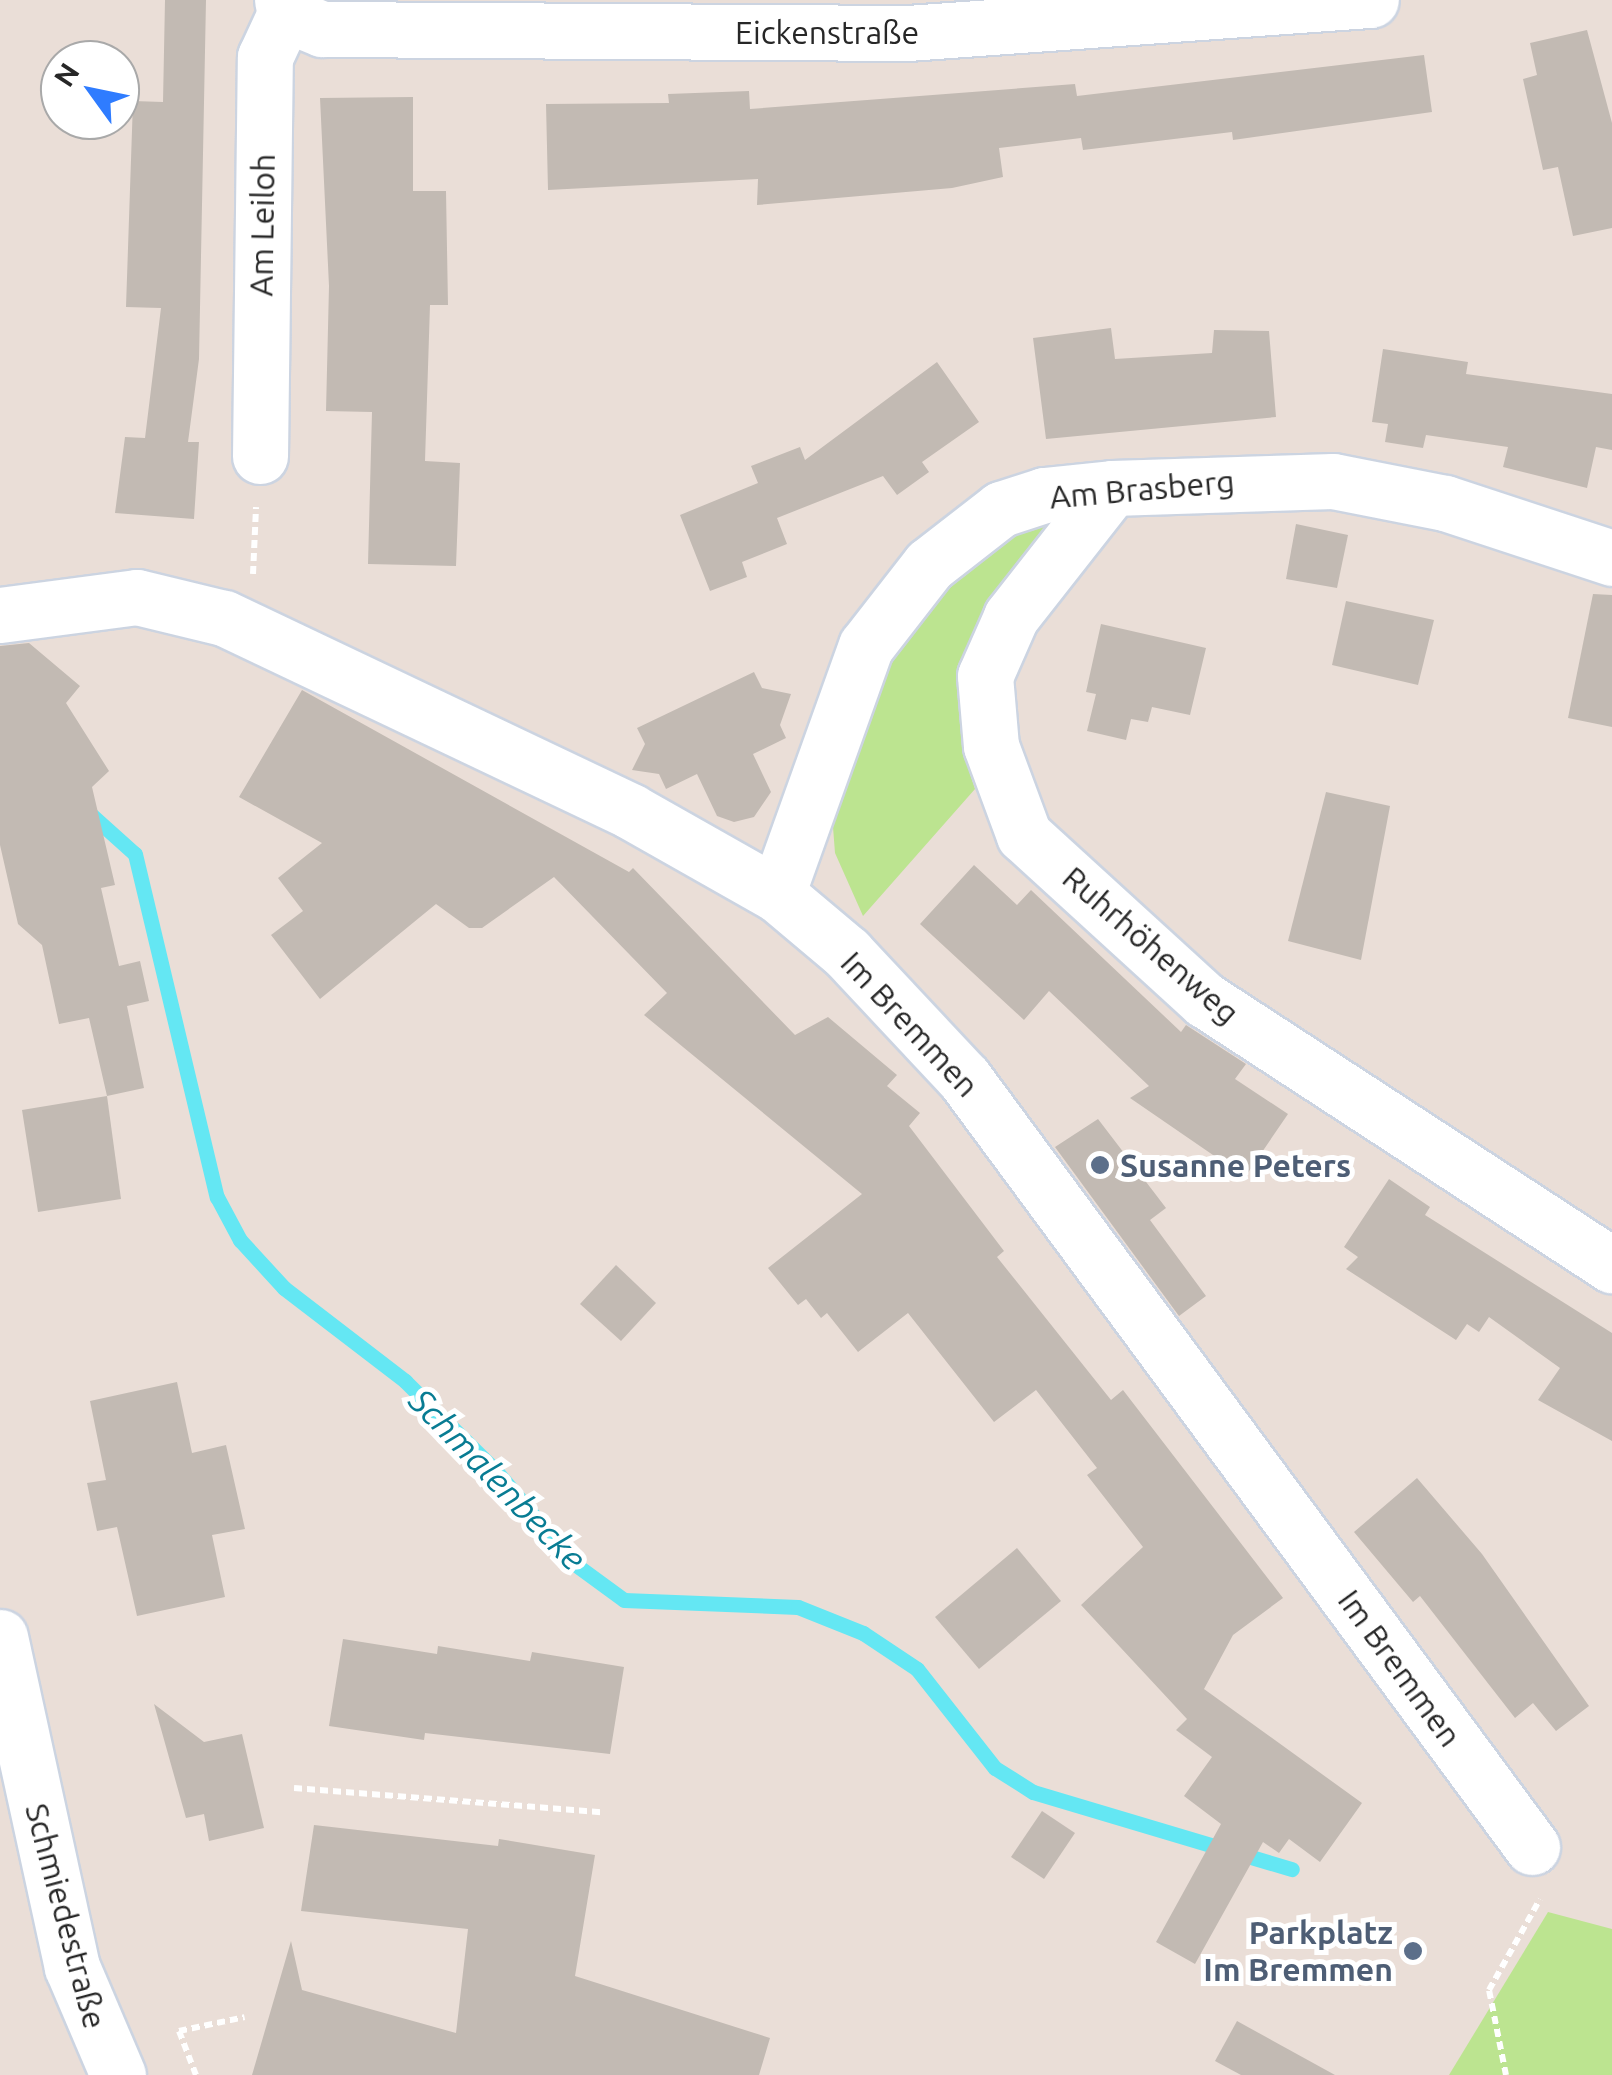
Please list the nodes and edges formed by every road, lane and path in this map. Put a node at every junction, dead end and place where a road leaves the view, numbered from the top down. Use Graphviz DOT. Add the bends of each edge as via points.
graph roads {
  1 [pos="1371,0"];
  2 [pos="284,7"];
  3 [pos="260,456"];
  4 [pos="1112,488"];
  5 [pos="1612,558"];
  6 [pos="0,615"];
  7 [pos="777,894"];
  8 [pos="1612,1265"];
  9 [pos="2,1667"];
  10 [pos="294,1788"];
  11 [pos="600,1812"];
  12 [pos="1532,1847"];
  13 [pos="246,2017"];
  14 [pos="118,2075"];
  15 [pos="196,2075"];
  16 [pos="1506,2075"];
  1 -- 2 [label="street, Eickenstraße" via="908,33 322,29"];
  2 -- 3 [label="street, Am Leiloh" via="265,57"];
  4 -- 5 [label="street, Am Brasberg" via="1293,478 1366,486 1445,503"];
  4 -- 7 [label="street, Am Brasberg" via="1044,495 1001,509 962,535 895,606 866,646"];
  4 -- 8 [label="street, Ruhrhöhenweg" via="1012,617 985,676 992,746 1024,835 1205,1000"];
  6 -- 7 [label="street, Im Bremmen" via="137,597 224,618 630,811"];
  7 -- 12 [label="street, Im Bremmen" via="847,953 964,1078"];
  9 -- 14 [label="street, Schmiedestraße" via="72,1967"];
  10 -- 11 [label="path"];
  12 -- 16 [label="path" via="1552,1878 1489,1990"];
  13 -- 15 [label="path" via="180,2031"];
}
